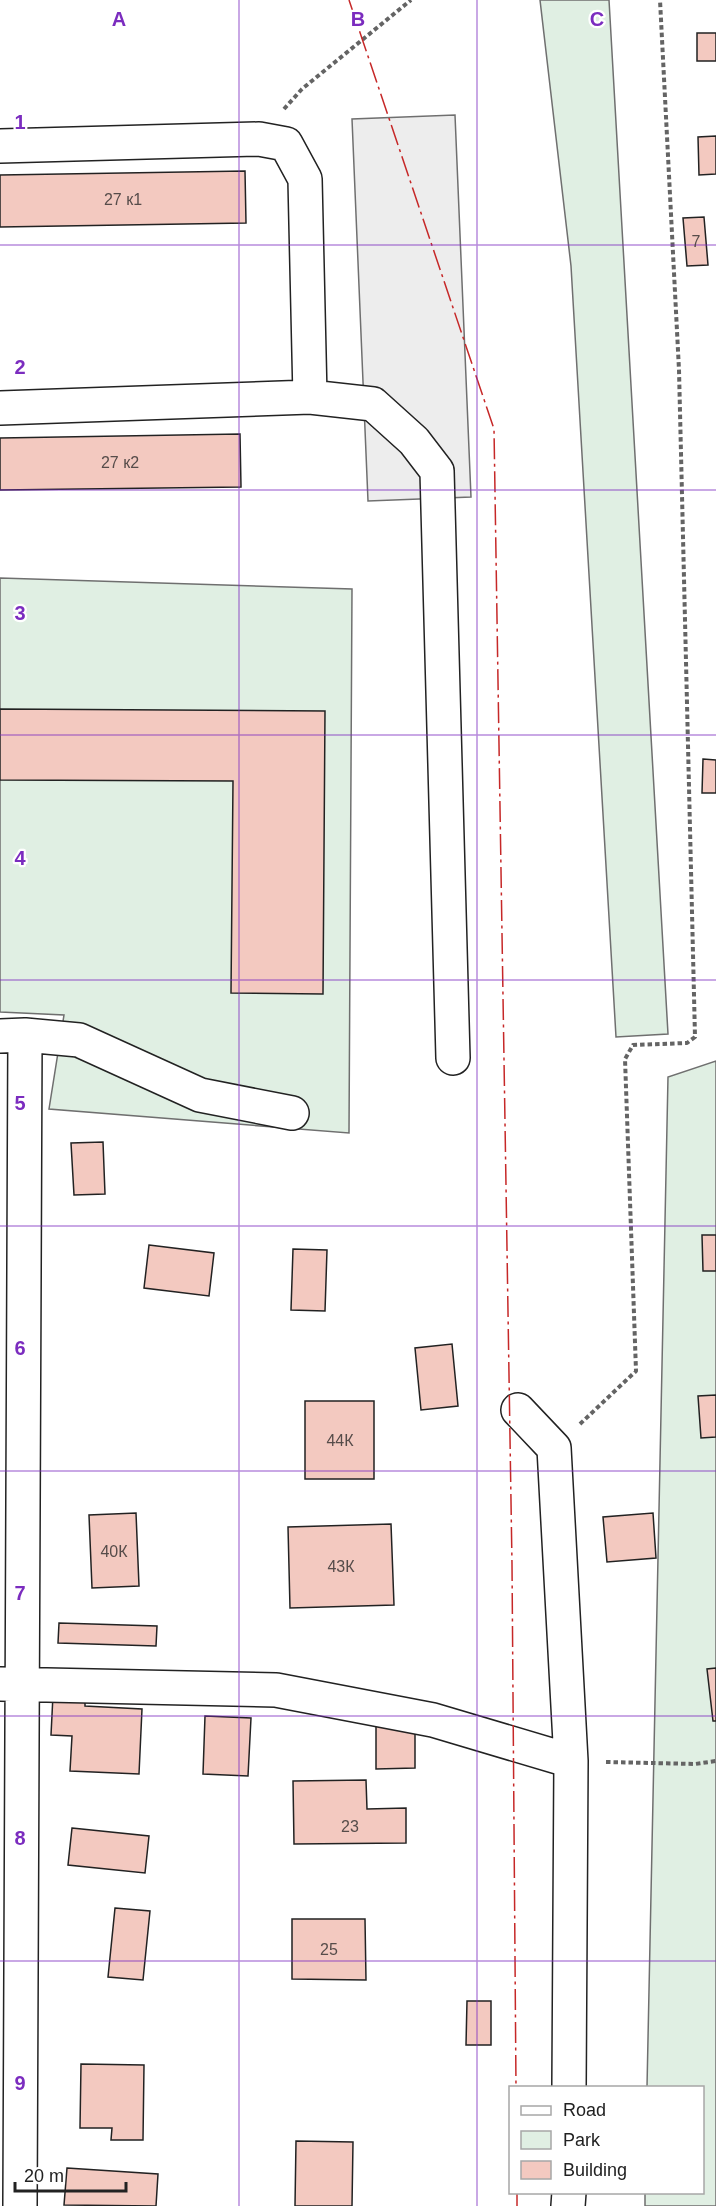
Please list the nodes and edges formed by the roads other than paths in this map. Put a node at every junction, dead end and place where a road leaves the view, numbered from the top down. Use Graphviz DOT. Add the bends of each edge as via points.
graph roads {
  1 [pos="0,146"];
  2 [pos="310,397"];
  3 [pos="0,408"];
  4 [pos="13,1035"];
  5 [pos="453,1058"];
  6 [pos="292,1113"];
  7 [pos="518,1410"];
  8 [pos="10,1684"];
  9 [pos="571,1761"];
  10 [pos="569,2086"];
  11 [pos="20,2206"];
  1 -- 2 [label="street" via="259,139 286,144 305,179"];
  2 -- 3 [label="street"];
  2 -- 5 [label="street" via="373,404 414,441 437,471"];
  4 -- 6 [label="street" via="79,1040 200,1095"];
  4 -- 8 [label="street"];
  7 -- 9 [label="street" via="554,1448"];
  8 -- 9 [label="street" via="276,1690 433,1720"];
  8 -- 11 [label="street"];
  9 -- 10 [label="street"];
}
